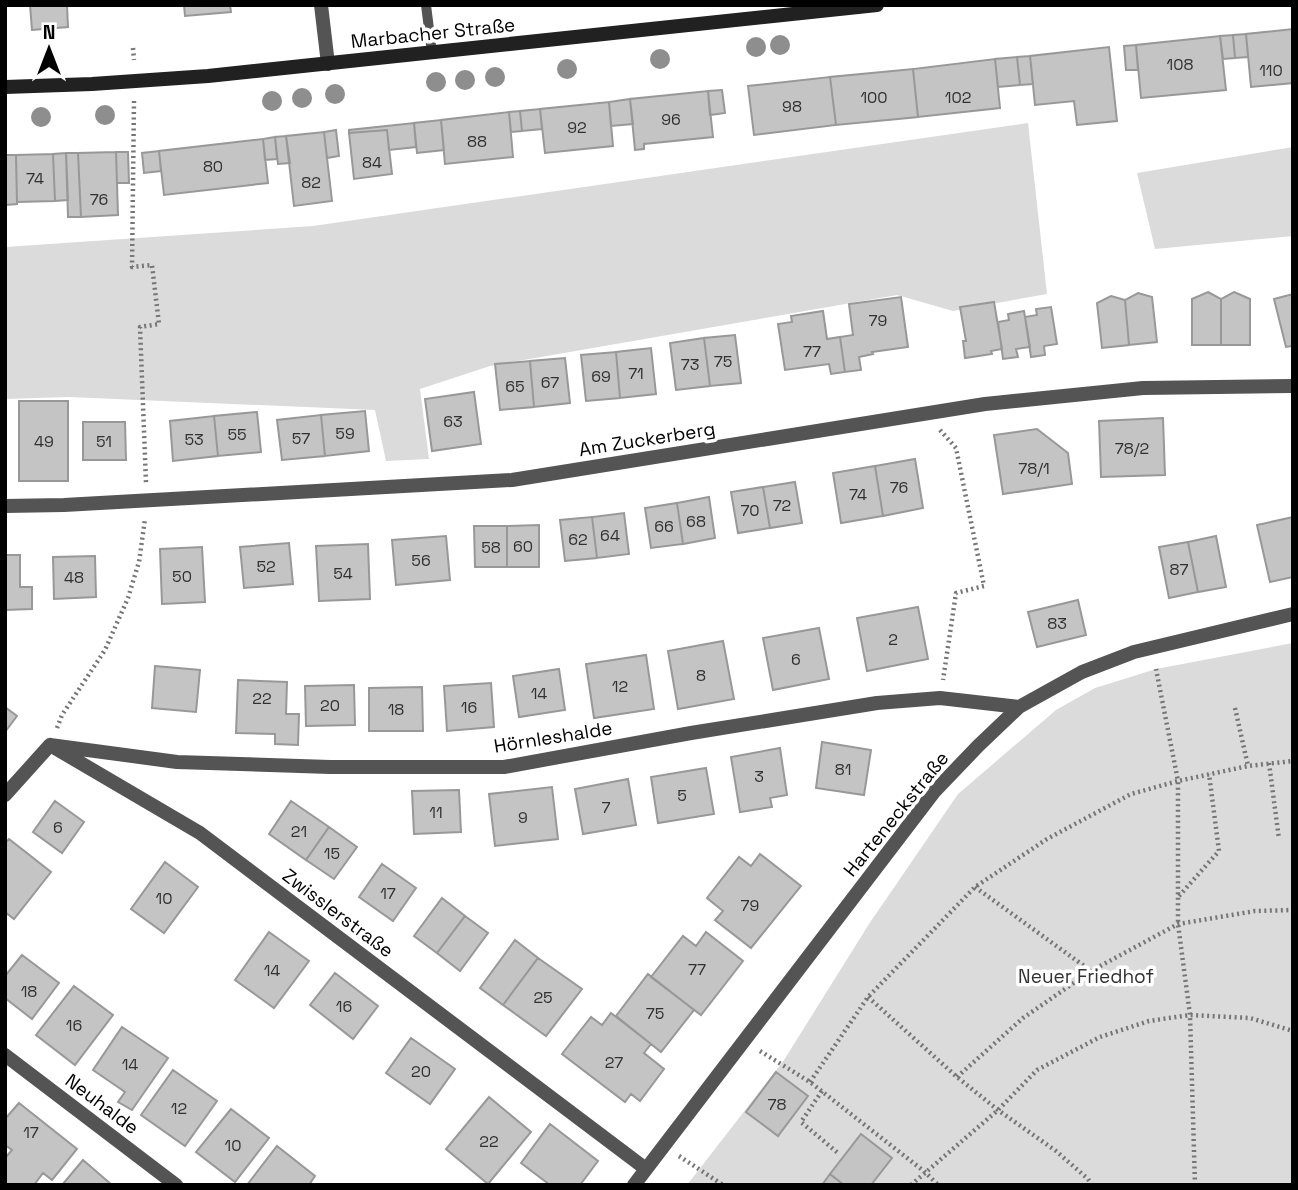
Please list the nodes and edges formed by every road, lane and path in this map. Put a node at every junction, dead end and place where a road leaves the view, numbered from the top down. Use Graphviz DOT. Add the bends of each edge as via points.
graph roads {
  1 [pos="321,5"];
  2 [pos="426,5"];
  3 [pos="877,5"];
  4 [pos="795,10"];
  5 [pos="432,53"];
  6 [pos="328,64"];
  7 [pos="5,88"];
  8 [pos="133,139"];
  9 [pos="1293,386"];
  10 [pos="925,414"];
  11 [pos="147,500"];
  12 [pos="5,506"];
  13 [pos="1293,614"];
  14 [pos="1156,670"];
  15 [pos="940,698"];
  16 [pos="1018,707"];
  17 [pos="1235,708"];
  18 [pos="50,744"];
  19 [pos="1293,761"];
  20 [pos="1269,763"];
  21 [pos="1248,766"];
  22 [pos="1209,774"];
  23 [pos="1178,781"];
  24 [pos="5,795"];
  25 [pos="1279,839"];
  26 [pos="975,887"];
  27 [pos="1178,897"];
  28 [pos="1293,910"];
  29 [pos="1178,925"];
  30 [pos="1091,971"];
  31 [pos="868,997"];
  32 [pos="1190,1015"];
  33 [pos="1293,1031"];
  34 [pos="744,1041"];
  35 [pos="5,1055"];
  36 [pos="957,1077"];
  37 [pos="810,1082"];
  38 [pos="822,1091"];
  39 [pos="998,1110"];
  40 [pos="664,1145"];
  41 [pos="838,1153"];
  42 [pos="646,1169"];
  43 [pos="925,1172"];
  44 [pos="176,1185"];
  45 [pos="634,1185"];
  46 [pos="723,1185"];
  47 [pos="912,1185"];
  48 [pos="938,1185"];
  49 [pos="1092,1185"];
  50 [pos="1195,1185"];
  1 -- 6 [label="street, Marbacher Straße"];
  2 -- 5 [label="lane"];
  3 -- 4 [label="main road, Marbacher Straße"];
  4 -- 5 [label="main road, Marbacher Straße"];
  5 -- 6 [label="main road, Marbacher Straße"];
  6 -- 7 [label="main road, Marbacher Straße" via="135,82"];
  8 -- 11 [label="path" via="132,267 152,265 159,324 140,327"];
  9 -- 10 [label="street, Am Zuckerberg" via="1143,388"];
  10 -- 11 [label="street, Am Zuckerberg" via="512,480"];
  10 -- 15 [label="path" via="956,448 984,586 956,593"];
  11 -- 12 [label="street, Am Zuckerberg"];
  11 -- 18 [label="path" via="145,533 128,598 105,650 62,715"];
  13 -- 16 [label="street, Harteneckstraße" via="1134,652 1082,672"];
  14 -- 23 [label="path"];
  15 -- 16 [label="street, Hörnleshalde"];
  15 -- 18 [label="street, Hörnleshalde" via="691,733 504,767 177,762"];
  16 -- 34 [label="street, Harteneckstraße" via="934,792"];
  17 -- 21 [label="path"];
  18 -- 24 [label="street"];
  18 -- 42 [label="street, Zwisslerstraße" via="200,833"];
  19 -- 20 [label="path"];
  20 -- 21 [label="path"];
  20 -- 25 [label="path"];
  21 -- 22 [label="path"];
  22 -- 23 [label="path"];
  22 -- 27 [label="path" via="1220,851"];
  23 -- 26 [label="path" via="1131,794 1047,839"];
  23 -- 27 [label="path"];
  26 -- 30 [label="path"];
  26 -- 31 [label="path"];
  27 -- 29 [label="path"];
  28 -- 29 [label="path" via="1255,911"];
  29 -- 30 [label="path"];
  29 -- 32 [label="path"];
  30 -- 36 [label="path" via="1023,1018"];
  31 -- 36 [label="path"];
  31 -- 37 [label="path"];
  32 -- 33 [label="path" via="1250,1018"];
  32 -- 39 [label="path" via="1149,1021 1100,1037 1037,1070"];
  32 -- 50 [label="path"];
  34 -- 37 [label="path"];
  34 -- 40 [label="street, Harteneckstraße"];
  35 -- 44 [label="street, Neuhalde"];
  36 -- 39 [label="path"];
  37 -- 38 [label="path"];
  38 -- 41 [label="path" via="801,1122"];
  38 -- 43 [label="path"];
  39 -- 43 [label="path"];
  39 -- 49 [label="path" via="1056,1151"];
  40 -- 42 [label="street, Harteneckstraße"];
  40 -- 46 [label="path"];
  42 -- 45 [label="street, Harteneckstraße"];
  43 -- 47 [label="path"];
  43 -- 48 [label="path"];
}
